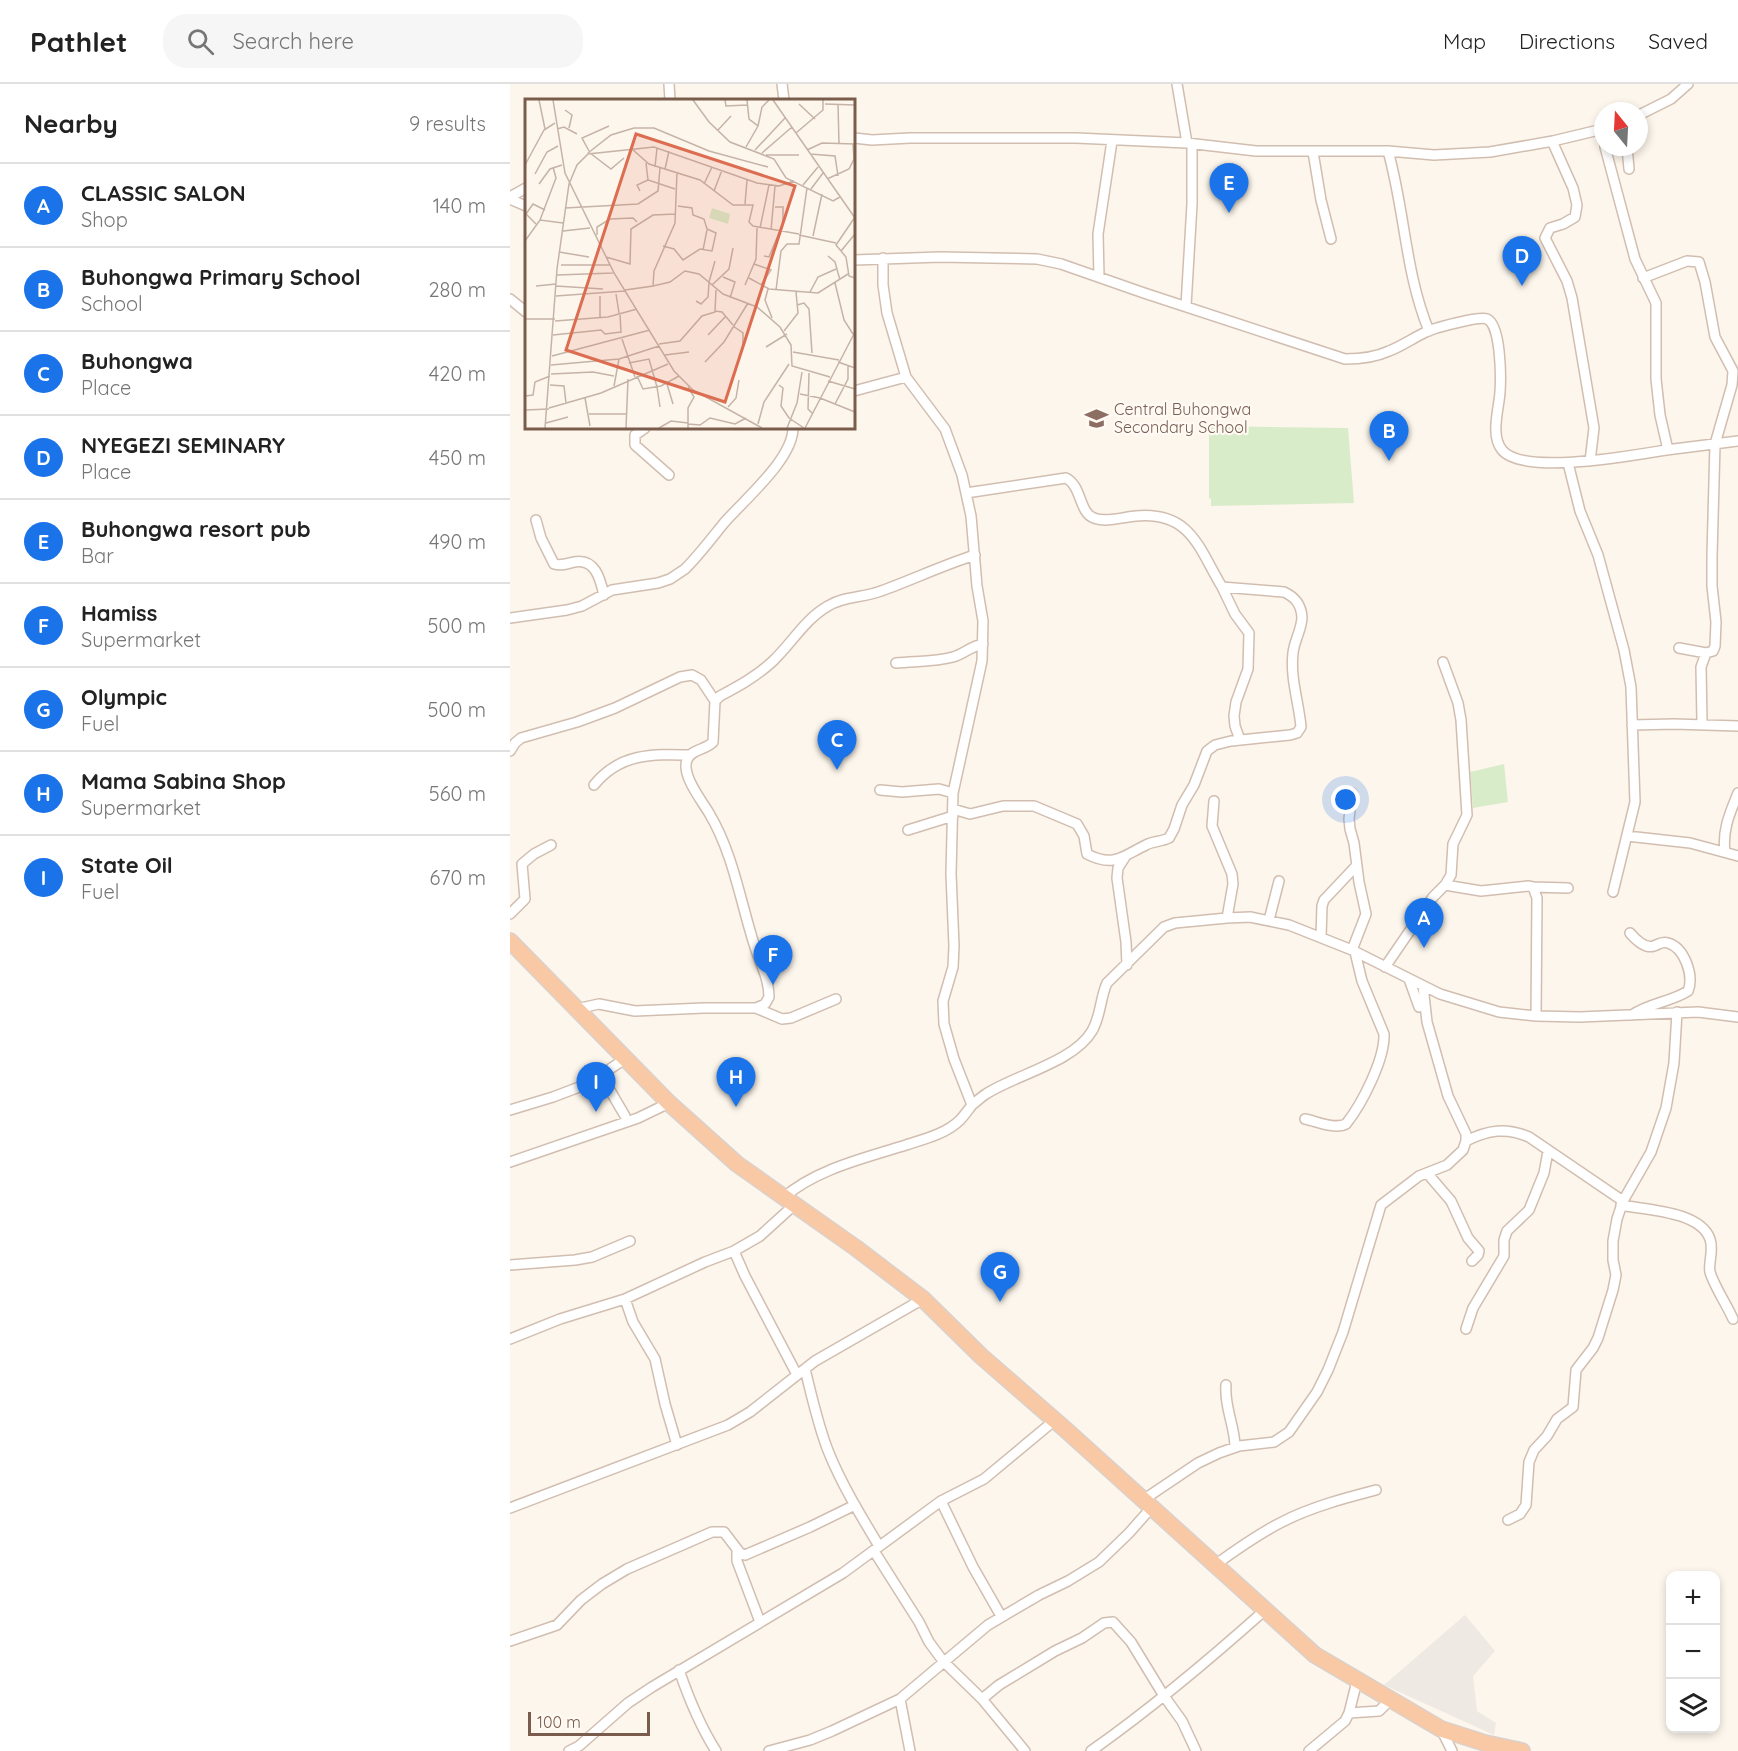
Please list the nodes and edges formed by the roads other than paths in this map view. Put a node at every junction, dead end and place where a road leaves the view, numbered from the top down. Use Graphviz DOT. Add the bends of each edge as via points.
graph roads {
  1 [pos="669,84"];
  2 [pos="782,84"];
  3 [pos="1177,84"];
  4 [pos="1688,84"];
  5 [pos="670,99"];
  6 [pos="784,99"];
  7 [pos="1648,110"];
  8 [pos="1594,131"];
  9 [pos="855,138"];
  10 [pos="1112,141"];
  11 [pos="1552,141"];
  12 [pos="1189,144"];
  13 [pos="1388,151"];
  14 [pos="1313,152"];
  15 [pos="1607,156"];
  16 [pos="1628,156"];
  17 [pos="1629,169"];
  18 [pos="525,189"];
  19 [pos="510,198"];
  20 [pos="525,206"];
  21 [pos="1331,239"];
  22 [pos="883,258"];
  23 [pos="855,260"];
  24 [pos="1099,278"];
  25 [pos="1643,278"];
  26 [pos="510,299"];
  27 [pos="1186,306"];
  28 [pos="525,311"];
  29 [pos="1429,330"];
  30 [pos="906,377"];
  31 [pos="855,391"];
  32 [pos="644,429"];
  33 [pos="793,429"];
  34 [pos="1738,441"];
  35 [pos="1715,444"];
  36 [pos="1668,450"];
  37 [pos="1590,461"];
  38 [pos="1568,463"];
  39 [pos="669,475"];
  40 [pos="966,494"];
  41 [pos="536,520"];
  42 [pos="975,555"];
  43 [pos="1222,587"];
  44 [pos="604,595"];
  45 [pos="510,618"];
  46 [pos="983,644"];
  47 [pos="1679,648"];
  48 [pos="1707,653"];
  49 [pos="1443,662"];
  50 [pos="896,663"];
  51 [pos="715,701"];
  52 [pos="1702,721"];
  53 [pos="1632,725"];
  54 [pos="1738,726"];
  55 [pos="1240,740"];
  56 [pos="510,752"];
  57 [pos="690,755"];
  58 [pos="594,785"];
  59 [pos="880,790"];
  60 [pos="953,793"];
  61 [pos="1352,793"];
  62 [pos="1738,793"];
  63 [pos="1214,801"];
  64 [pos="953,812"];
  65 [pos="908,830"];
  66 [pos="1627,836"];
  67 [pos="550,845"];
  68 [pos="1725,852"];
  69 [pos="1738,856"];
  70 [pos="1125,857"];
  71 [pos="1357,865"];
  72 [pos="1279,880"];
  73 [pos="1445,885"];
  74 [pos="1533,887"];
  75 [pos="1568,888"];
  76 [pos="1613,892"];
  77 [pos="510,914"];
  78 [pos="1227,918"];
  79 [pos="1269,920"];
  80 [pos="1630,933"];
  81 [pos="1322,937"];
  82 [pos="510,940"];
  83 [pos="1354,951"];
  84 [pos="1127,965"];
  85 [pos="1385,967"];
  86 [pos="1409,979"];
  87 [pos="1423,986"];
  88 [pos="836,999"];
  89 [pos="1419,1007"];
  90 [pos="756,1008"];
  91 [pos="576,1009"];
  92 [pos="1677,1012"];
  93 [pos="1536,1016"];
  94 [pos="1629,1016"];
  95 [pos="1738,1017"];
  96 [pos="625,1059"];
  97 [pos="603,1074"];
  98 [pos="669,1103"];
  99 [pos="972,1106"];
  100 [pos="510,1110"];
  101 [pos="625,1116"];
  102 [pos="1305,1119"];
  103 [pos="1466,1142"];
  104 [pos="1548,1151"];
  105 [pos="510,1162"];
  106 [pos="1427,1173"];
  107 [pos="788,1202"];
  108 [pos="1622,1203"];
  109 [pos="630,1241"];
  110 [pos="734,1251"];
  111 [pos="1472,1261"];
  112 [pos="510,1265"];
  113 [pos="625,1299"];
  114 [pos="923,1299"];
  115 [pos="1733,1319"];
  116 [pos="1466,1329"];
  117 [pos="510,1338"];
  118 [pos="800,1370"];
  119 [pos="1226,1385"];
  120 [pos="1055,1420"];
  121 [pos="677,1445"];
  122 [pos="1235,1447"];
  123 [pos="1376,1490"];
  124 [pos="941,1501"];
  125 [pos="855,1504"];
  126 [pos="1148,1504"];
  127 [pos="510,1508"];
  128 [pos="1508,1520"];
  129 [pos="876,1549"];
  130 [pos="740,1553"];
  131 [pos="1215,1565"];
  132 [pos="1265,1610"];
  133 [pos="1001,1616"];
  134 [pos="760,1622"];
  135 [pos="510,1641"];
  136 [pos="944,1661"];
  137 [pos="680,1670"];
  138 [pos="1357,1681"];
  139 [pos="1164,1696"];
  140 [pos="900,1699"];
  141 [pos="982,1699"];
  142 [pos="1390,1700"];
  143 [pos="1349,1713"];
  144 [pos="1441,1729"];
  145 [pos="569,1751"];
  146 [pos="716,1751"];
  147 [pos="769,1751"];
  148 [pos="910,1751"];
  149 [pos="1025,1751"];
  150 [pos="1091,1751"];
  151 [pos="1196,1751"];
  152 [pos="1309,1751"];
  153 [pos="1452,1751"];
  154 [pos="1522,1751"];
  1 -- 5 [label="street"];
  2 -- 6 [label="street"];
  3 -- 12 [label="street"];
  4 -- 7 [label="street" via="1671,99"];
  8 -- 11 [label="street"];
  9 -- 10 [label="street"];
  10 -- 12 [label="street"];
  10 -- 24 [label="street" via="1098,234"];
  11 -- 13 [label="street" via="1465,154"];
  11 -- 37 [label="street" via="1573,188 1576,211 1575,217 1550,228 1545,238 1572,298 1594,428"];
  12 -- 14 [label="street" via="1256,152"];
  12 -- 27 [label="street" via="1191,204"];
  13 -- 14 [label="street"];
  13 -- 29 [label="street" via="1412,278"];
  14 -- 21 [label="street"];
  15 -- 25 [label="street"];
  16 -- 17 [label="street"];
  18 -- 19 [label="street"];
  19 -- 20 [label="street"];
  22 -- 23 [label="street"];
  22 -- 24 [label="street" via="1037,259"];
  22 -- 30 [label="street" via="887,313"];
  24 -- 27 [label="street"];
  25 -- 35 [label="street" via="1687,261 1701,266 1715,337 1733,370"];
  25 -- 36 [label="street" via="1656,303 1656,379"];
  26 -- 28 [label="street"];
  27 -- 29 [label="street" via="1345,359 1389,351"];
  29 -- 38 [label="street" via="1477,317 1492,323 1497,331 1499,353 1496,430 1500,448 1511,456"];
  30 -- 31 [label="street"];
  30 -- 40 [label="street" via="945,429"];
  32 -- 39 [label="street" via="635,435 635,445"];
  33 -- 44 [label="street" via="789,446 765,479 685,569 658,583 620,587"];
  34 -- 35 [label="street"];
  35 -- 36 [label="street"];
  35 -- 48 [label="street" via="1712,566 1716,622 1715,646"];
  36 -- 37 [label="street"];
  37 -- 38 [label="street"];
  38 -- 53 [label="street" via="1624,650 1631,687"];
  40 -- 42 [label="street"];
  40 -- 43 [label="street" via="1066,478 1076,487 1092,518 1150,515 1180,526 1199,543"];
  41 -- 44 [label="street" via="554,564 590,563"];
  42 -- 46 [label="street"];
  42 -- 51 [label="street" via="879,592 829,604 756,676"];
  43 -- 55 [label="street" via="1249,633 1248,669 1234,716"];
  43 -- 55 [label="street" via="1284,592 1298,601 1302,618 1293,651 1301,727 1290,735"];
  44 -- 45 [label="street" via="567,610"];
  46 -- 50 [label="street" via="942,660"];
  46 -- 60 [label="street"];
  47 -- 48 [label="street"];
  48 -- 52 [label="street" via="1701,667"];
  49 -- 73 [label="street" via="1461,720 1468,807 1453,844 1451,875"];
  51 -- 56 [label="street" via="701,680 692,675 680,676 615,708 521,738"];
  51 -- 57 [label="street" via="713,742"];
  53 -- 54 [label="street"];
  53 -- 66 [label="street" via="1635,802"];
  55 -- 70 [label="street" via="1215,745 1207,751 1169,838 1147,844"];
  57 -- 58 [label="street" via="637,757 603,773"];
  57 -- 90 [label="street" via="686,763 688,774 697,798 725,843 765,975 769,997"];
  59 -- 60 [label="street" via="939,789"];
  60 -- 64 [label="street"];
  61 -- 71 [label="street" via="1349,819"];
  62 -- 68 [label="street" via="1725,826"];
  63 -- 78 [label="street" via="1212,826 1233,884"];
  64 -- 65 [label="street"];
  64 -- 70 [label="street" via="970,814 1003,806 1034,806 1077,824 1087,854 1108,860"];
  64 -- 99 [label="street" via="954,946 953,967 943,1001 944,1024"];
  66 -- 68 [label="street" via="1690,843"];
  66 -- 76 [label="street"];
  67 -- 77 [label="street" via="522,864 525,899"];
  68 -- 69 [label="street"];
  70 -- 84 [label="street" via="1117,878"];
  71 -- 81 [label="street" via="1324,900"];
  71 -- 83 [label="street" via="1366,914"];
  72 -- 79 [label="street"];
  73 -- 74 [label="street" via="1481,891"];
  73 -- 85 [label="street"];
  74 -- 75 [label="street"];
  74 -- 93 [label="street" via="1537,898"];
  78 -- 79 [label="street"];
  78 -- 84 [label="street" via="1164,927"];
  79 -- 81 [label="street"];
  80 -- 94 [label="street" via="1648,946 1671,944 1680,953 1691,978 1688,991"];
  81 -- 83 [label="street"];
  82 -- 91 [label="highway"];
  83 -- 85 [label="street"];
  83 -- 102 [label="street" via="1384,1034 1379,1060 1367,1090 1346,1124 1335,1126"];
  84 -- 99 [label="street" via="1107,982 1095,1024 1085,1040 1041,1069 986,1094"];
  85 -- 86 [label="street"];
  86 -- 87 [label="street"];
  86 -- 89 [label="street"];
  87 -- 93 [label="street" via="1499,1012"];
  87 -- 103 [label="street" via="1433,1046"];
  88 -- 90 [label="street" via="791,1018 782,1019"];
  90 -- 91 [label="street" via="635,1011 599,1004"];
  91 -- 96 [label="highway"];
  92 -- 94 [label="street"];
  92 -- 95 [label="street"];
  92 -- 108 [label="street" via="1666,1108 1651,1152"];
  93 -- 94 [label="street"];
  96 -- 97 [label="street"];
  96 -- 98 [label="highway"];
  97 -- 100 [label="street" via="561,1094"];
  97 -- 101 [label="street"];
  98 -- 105 [label="street" via="638,1118"];
  98 -- 107 [label="highway" via="737,1164"];
  99 -- 107 [label="street" via="959,1121 939,1134 856,1161 794,1188"];
  103 -- 104 [label="street" via="1487,1131 1509,1130 1529,1137"];
  103 -- 106 [label="street" via="1447,1165"];
  104 -- 108 [label="street"];
  104 -- 116 [label="street" via="1529,1210 1507,1231 1504,1256 1473,1308"];
  106 -- 111 [label="street" via="1450,1200 1468,1238 1479,1251"];
  106 -- 122 [label="street" via="1381,1205 1343,1332 1317,1392 1289,1432 1274,1442"];
  107 -- 110 [label="street" via="760,1236"];
  107 -- 114 [label="highway"];
  108 -- 115 [label="street" via="1674,1214 1706,1232 1712,1249 1710,1274"];
  108 -- 128 [label="street" via="1613,1241 1616,1275 1598,1338 1576,1370 1573,1407 1557,1419 1532,1456 1524,1510"];
  109 -- 112 [label="street" via="592,1257"];
  110 -- 113 [label="street"];
  110 -- 118 [label="street"];
  113 -- 117 [label="street"];
  113 -- 121 [label="street" via="633,1323 655,1359"];
  114 -- 118 [label="street"];
  114 -- 120 [label="highway"];
  118 -- 121 [label="street" via="750,1412"];
  118 -- 125 [label="street" via="829,1454"];
  119 -- 122 [label="street"];
  120 -- 124 [label="street" via="984,1479"];
  120 -- 126 [label="highway"];
  121 -- 127 [label="street"];
  122 -- 126 [label="street" via="1198,1463"];
  123 -- 131 [label="street" via="1284,1521"];
  124 -- 129 [label="street"];
  124 -- 133 [label="street"];
  125 -- 129 [label="street"];
  125 -- 130 [label="street" via="751,1553"];
  126 -- 131 [label="highway"];
  126 -- 133 [label="street" via="1129,1533 1099,1562"];
  129 -- 134 [label="street"];
  129 -- 136 [label="street"];
  130 -- 134 [label="street" via="737,1552 737,1561"];
  130 -- 135 [label="street" via="724,1532 712,1532 627,1569 581,1600 557,1625"];
  131 -- 132 [label="highway"];
  132 -- 138 [label="highway" via="1316,1655"];
  132 -- 139 [label="street"];
  133 -- 136 [label="street"];
  134 -- 137 [label="street"];
  136 -- 140 [label="street"];
  136 -- 141 [label="street"];
  137 -- 145 [label="street" via="628,1703"];
  137 -- 146 [label="street" via="693,1708"];
  138 -- 142 [label="highway"];
  138 -- 143 [label="street"];
  139 -- 141 [label="street" via="1131,1642 1109,1622 1022,1670"];
  139 -- 150 [label="street"];
  139 -- 151 [label="street"];
  140 -- 147 [label="street" via="810,1740"];
  140 -- 148 [label="street"];
  141 -- 149 [label="street"];
  142 -- 143 [label="street" via="1379,1711"];
  142 -- 144 [label="highway"];
  143 -- 152 [label="street" via="1338,1728"];
  144 -- 153 [label="street"];
  144 -- 154 [label="highway"];
}
